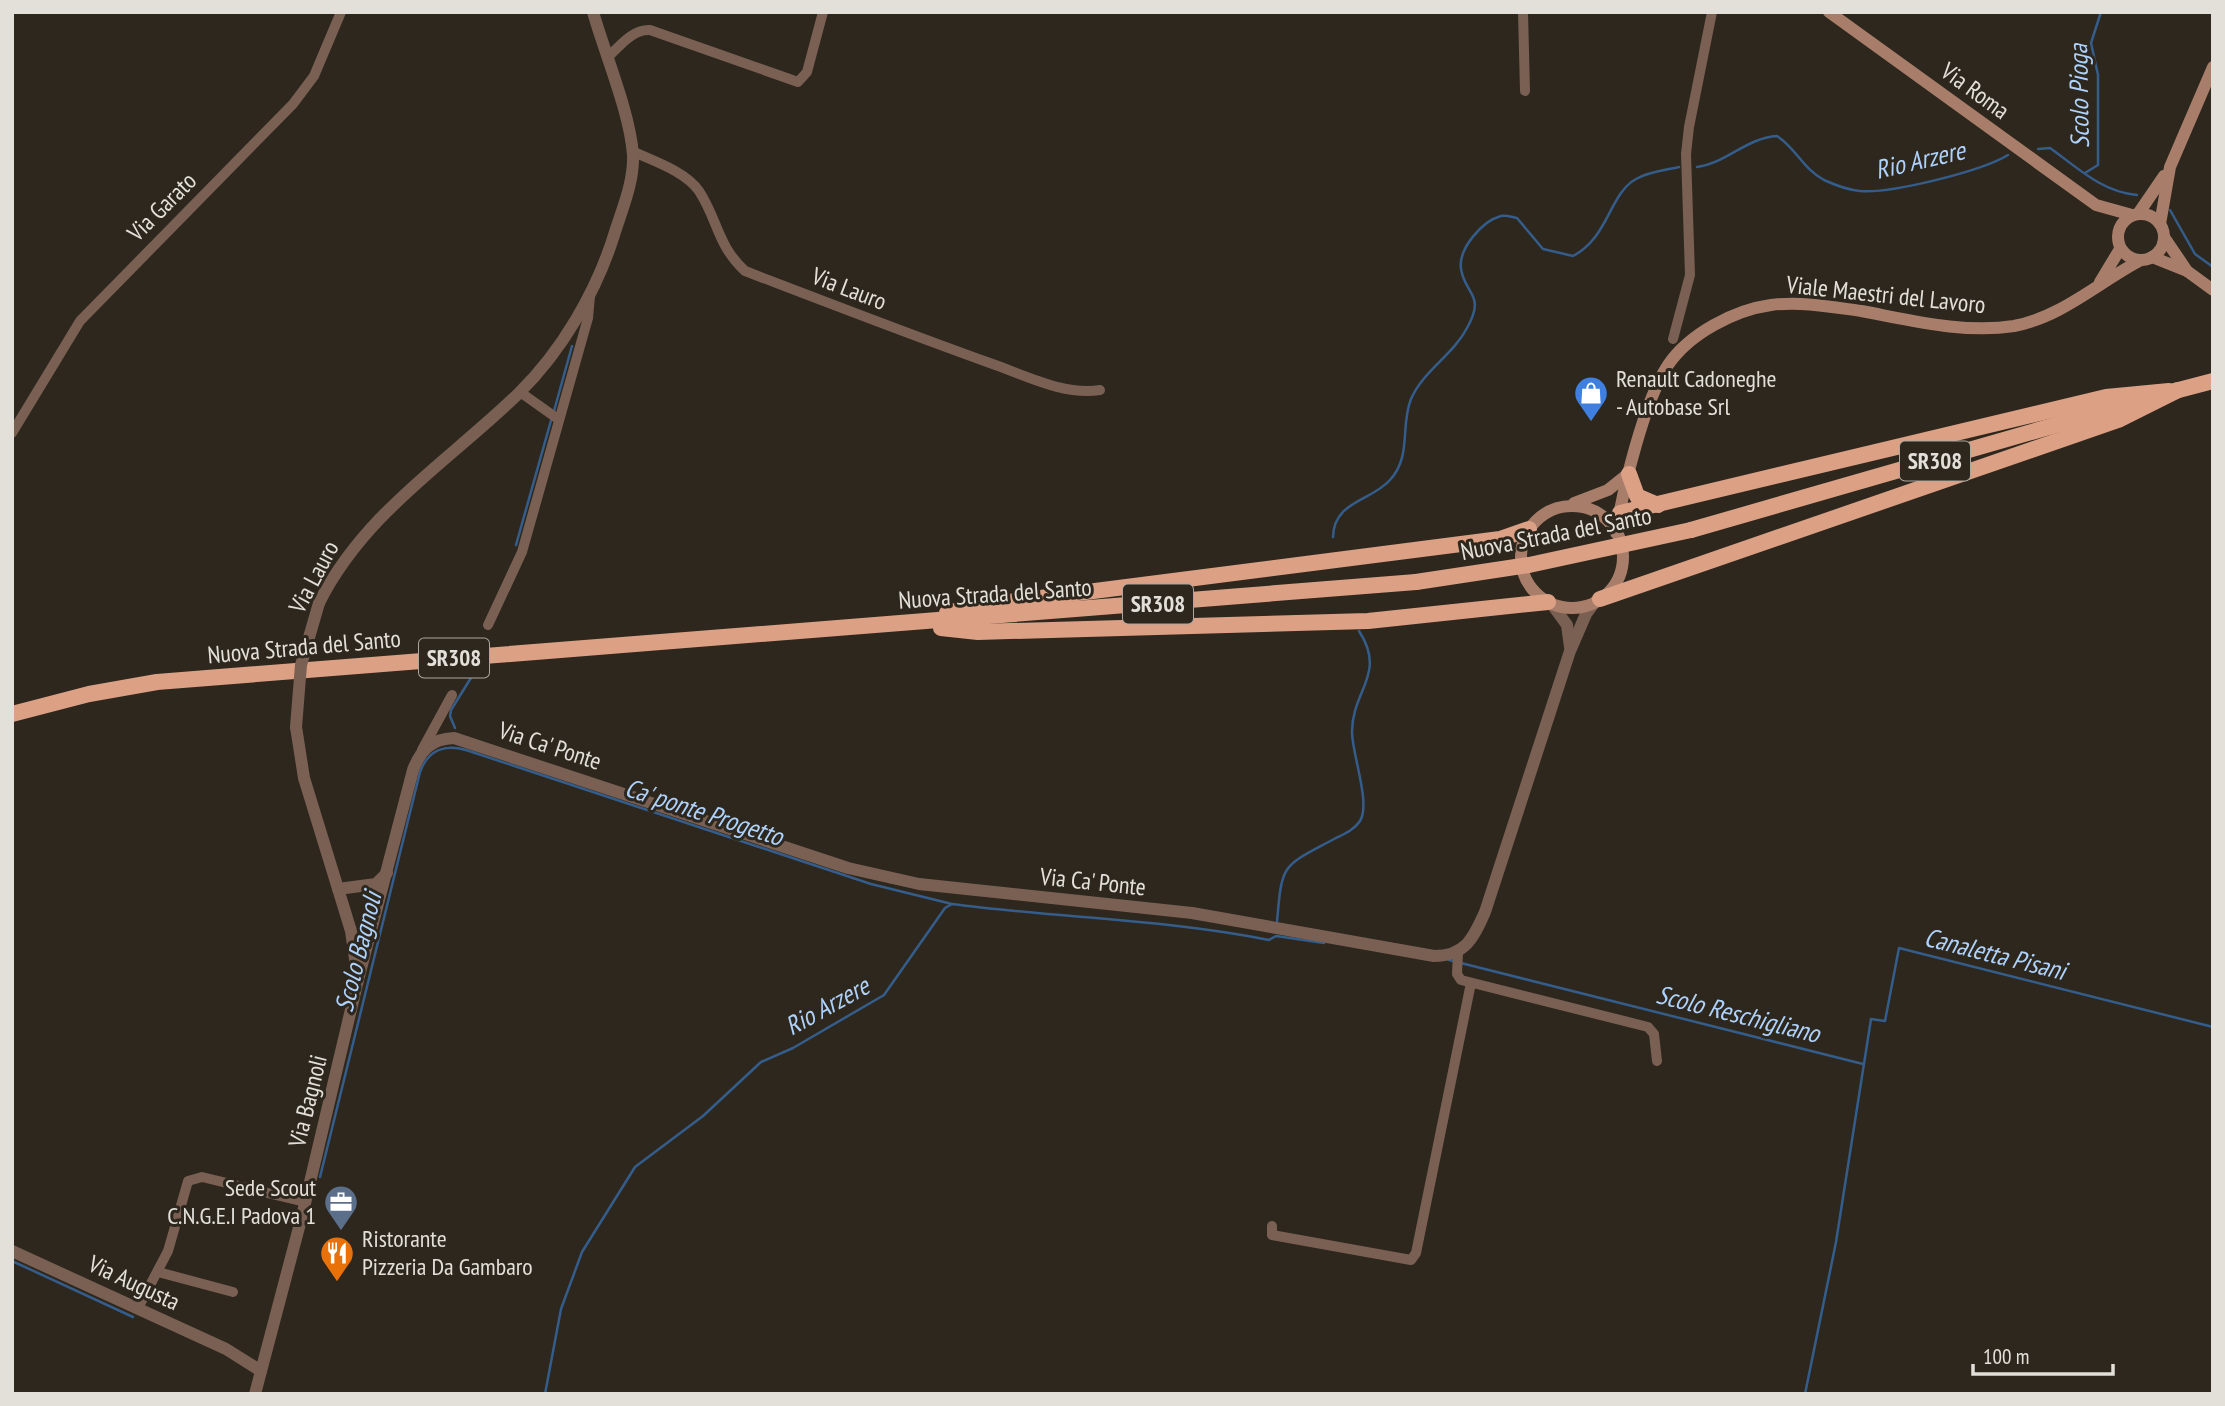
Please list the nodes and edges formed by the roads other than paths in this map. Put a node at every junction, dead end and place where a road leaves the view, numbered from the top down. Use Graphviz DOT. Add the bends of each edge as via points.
graph roads {
  1 [pos="341,12"];
  2 [pos="593,12"];
  3 [pos="823,12"];
  4 [pos="1523,12"];
  5 [pos="1712,12"];
  6 [pos="1829,12"];
  7 [pos="607,58"];
  8 [pos="2213,66"];
  9 [pos="1525,91"];
  10 [pos="632,152"];
  11 [pos="2170,167"];
  12 [pos="2096,205"];
  13 [pos="2135,215"];
  14 [pos="2160,224"];
  15 [pos="2118,234"];
  16 [pos="2164,237"];
  17 [pos="2120,249"];
  18 [pos="2147,259"];
  19 [pos="2187,271"];
  20 [pos="2097,285"];
  21 [pos="2213,290"];
  22 [pos="590,295"];
  23 [pos="1673,339"];
  24 [pos="2213,381"];
  25 [pos="1100,390"];
  26 [pos="2178,390"];
  27 [pos="520,392"];
  28 [pos="558,419"];
  29 [pos="12,433"];
  30 [pos="1629,474"];
  31 [pos="1658,505"];
  32 [pos="1567,506"];
  33 [pos="1619,513"];
  34 [pos="1599,514"];
  35 [pos="1529,529"];
  36 [pos="1616,533"];
  37 [pos="1598,600"];
  38 [pos="1549,602"];
  39 [pos="900,624"];
  40 [pos="488,625"];
  41 [pos="1570,651"];
  42 [pos="452,695"];
  43 [pos="12,714"];
  44 [pos="441,715"];
  45 [pos="454,738"];
  46 [pos="422,750"];
  47 [pos="387,873"];
  48 [pos="338,889"];
  49 [pos="1458,953"];
  50 [pos="358,980"];
  51 [pos="1471,983"];
  52 [pos="1657,1061"];
  53 [pos="305,1202"];
  54 [pos="1272,1226"];
  55 [pos="12,1251"];
  56 [pos="158,1272"];
  57 [pos="233,1292"];
  58 [pos="138,1308"];
  59 [pos="237,1355"];
  60 [pos="264,1357"];
  61 [pos="261,1371"];
  62 [pos="255,1394"];
  1 -- 29 [label="street, Via Garato" via="314,76 293,104 80,321"];
  2 -- 7 [label="street, Via Lauro"];
  3 -- 7 [label="street" via="807,72 798,82 650,30 633,34"];
  4 -- 9 [label="street"];
  5 -- 23 [label="street" via="1689,127 1690,275"];
  6 -- 12 [label="main road, Via Roma"];
  7 -- 10 [label="street, Via Lauro"];
  8 -- 11 [label="main road"];
  10 -- 22 [label="street, Via Lauro" via="627,193"];
  10 -- 25 [label="street, Via Lauro" via="688,180 698,190 729,256 746,271 898,331 1038,379 1080,393"];
  11 -- 13 [label="main road"];
  11 -- 14 [label="main road"];
  12 -- 13 [label="main road, Via Roma"];
  12 -- 15 [label="main road, Via Roma"];
  13 -- 14 [label="main road" via="2146,214"];
  13 -- 15 [label="main road" via="2125,219"];
  14 -- 16 [label="main road"];
  15 -- 17 [label="main road"];
  16 -- 18 [label="main road" via="2161,249"];
  16 -- 19 [label="main road"];
  17 -- 18 [label="main road" via="2133,259"];
  17 -- 20 [label="main road, Viale Maestri del Lavoro"];
  18 -- 19 [label="main road"];
  18 -- 20 [label="main road, Viale Maestri del Lavoro"];
  19 -- 21 [label="main road"];
  20 -- 30 [label="main road, Viale Maestri del Lavoro" via="2035,321 1993,328 1808,304 1770,305 1743,312 1699,335 1668,365"];
  22 -- 27 [label="street, Via Lauro"];
  22 -- 28 [label="street, Via Lauro" via="588,318"];
  24 -- 26 [label="highway, Nuova Strada del Santo / SR308"];
  26 -- 31 [label="highway" via="2106,397"];
  26 -- 37 [label="highway" via="2118,420"];
  26 -- 39 [label="highway, Nuova Strada del Santo / SR308, bridge" via="1691,530 1542,562 1416,582"];
  27 -- 28 [label="street"];
  27 -- 48 [label="street, Via Lauro, bridge" via="382,514 355,543 319,603 300,665 296,727 304,778"];
  28 -- 40 [label="street, Via Lauro" via="522,552"];
  30 -- 31 [label="highway" via="1637,496"];
  30 -- 32 [label="main road" via="1608,490"];
  30 -- 33 [label="main road"];
  31 -- 33 [label="highway"];
  32 -- 34 [label="main road"];
  32 -- 35 [label="main road" via="1542,515"];
  33 -- 34 [label="main road"];
  33 -- 36 [label="main road"];
  34 -- 36 [label="main road"];
  35 -- 38 [label="main road" via="1521,551 1524,575"];
  35 -- 39 [label="highway" via="1500,539 1430,549 977,606"];
  36 -- 37 [label="main road" via="1621,569"];
  37 -- 38 [label="main road" via="1573,607"];
  37 -- 41 [label="street" via="1586,614"];
  38 -- 39 [label="highway" via="1368,621 1215,627 978,632"];
  38 -- 41 [label="street" via="1567,625"];
  39 -- 43 [label="highway, Nuova Strada del Santo / SR308" via="157,682"];
  41 -- 49 [label="street" via="1485,912 1474,938"];
  42 -- 44 [label="street, Via Bagnoli"];
  44 -- 45 [label="street" via="442,724"];
  44 -- 46 [label="street, Via Bagnoli"];
  45 -- 46 [label="street" via="438,740"];
  45 -- 49 [label="street, Via Ca' Ponte" via="902,882 1192,913 1434,956"];
  46 -- 47 [label="street, Via Bagnoli"];
  47 -- 48 [label="street" via="376,884"];
  47 -- 50 [label="street, Via Bagnoli"];
  48 -- 50 [label="street, Via Bagnoli" via="354,943"];
  49 -- 51 [label="street" via="1457,974"];
  50 -- 53 [label="street, Via Bagnoli"];
  51 -- 52 [label="street" via="1648,1027 1654,1034"];
  51 -- 54 [label="street" via="1411,1261 1283,1238 1272,1235"];
  53 -- 56 [label="street" via="194,1178 184,1189 172,1240"];
  53 -- 60 [label="street, Via Bagnoli"];
  55 -- 58 [label="street, Via Augusta"];
  56 -- 57 [label="street"];
  56 -- 58 [label="street"];
  58 -- 59 [label="street, Via Augusta"];
  59 -- 60 [label="street, Via Augusta"];
  59 -- 61 [label="street, Via Augusta"];
  60 -- 61 [label="street, Via Bagnoli"];
  61 -- 62 [label="street, Via Bagnoli"];
}
